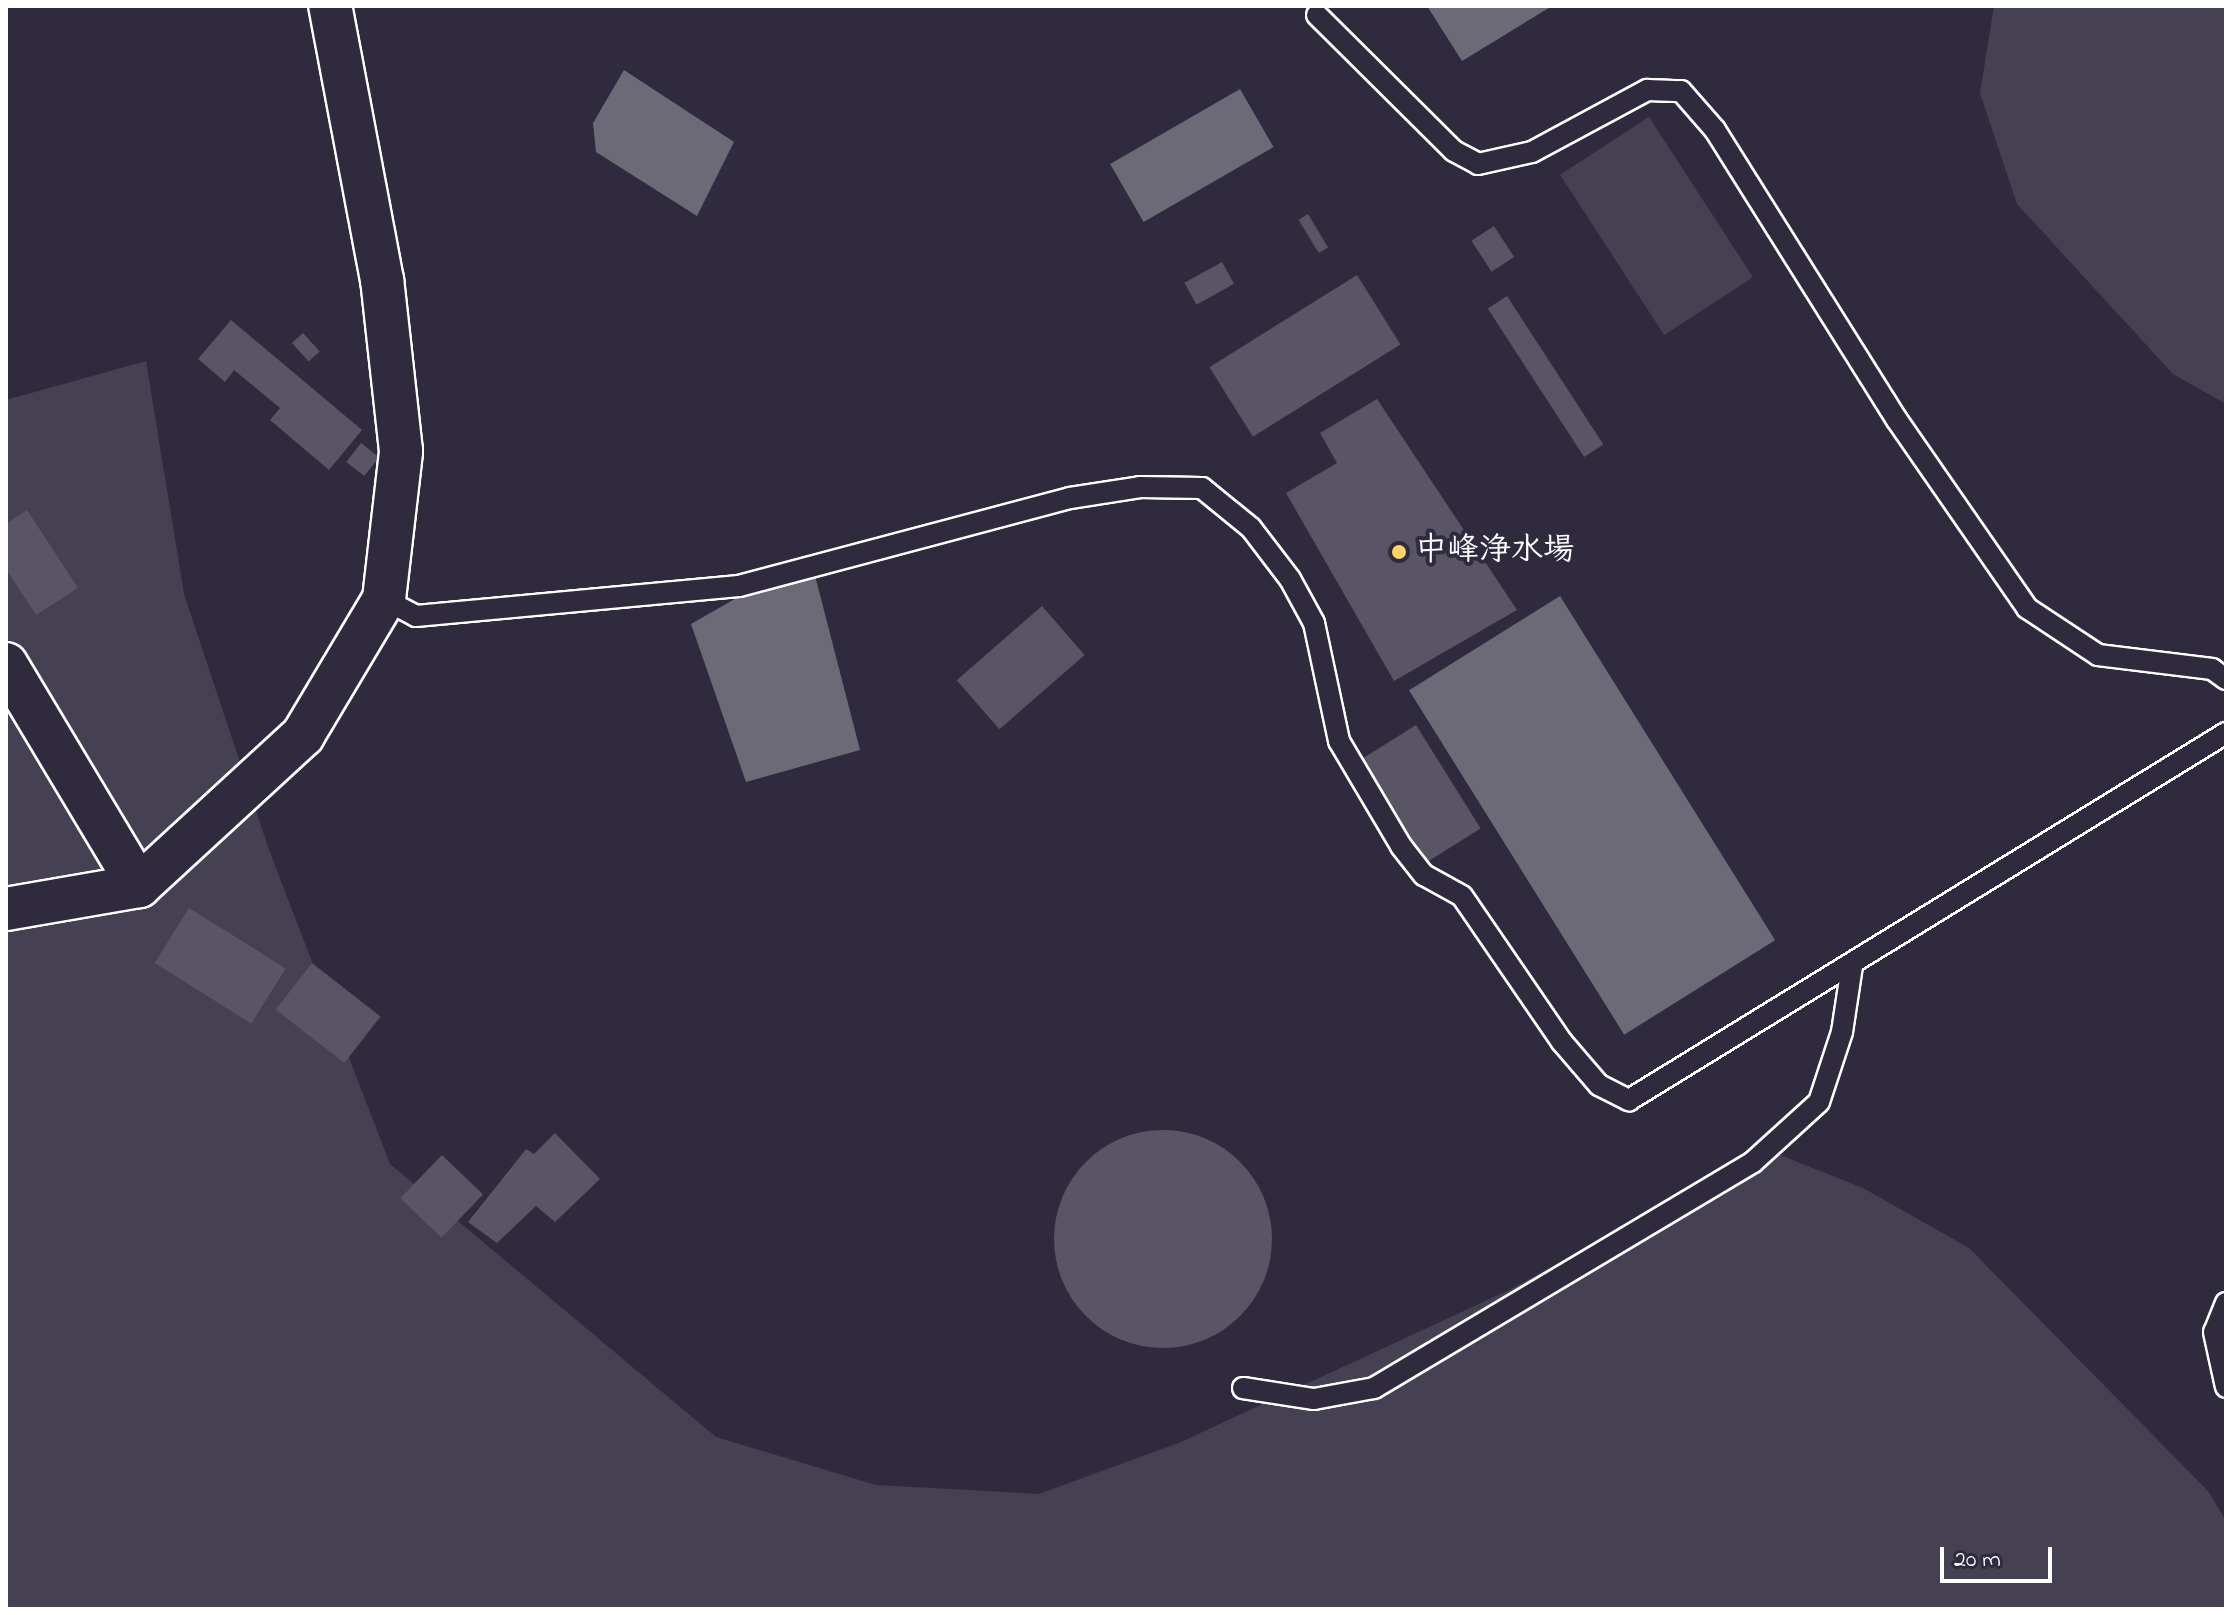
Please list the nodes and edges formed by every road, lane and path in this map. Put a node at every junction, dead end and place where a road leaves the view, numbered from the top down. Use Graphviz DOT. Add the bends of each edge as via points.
graph roads {
  1 [pos="330,6"];
  2 [pos="1317,15"];
  3 [pos="384,599"];
  4 [pos="6,664"];
  5 [pos="2226,679"];
  6 [pos="2226,733"];
  7 [pos="139,886"];
  8 [pos="6,909"];
  9 [pos="1852,966"];
  10 [pos="2226,1303"];
  11 [pos="2226,1387"];
  12 [pos="1243,1388"];
  1 -- 3 [label="street" via="382,280 401,451"];
  2 -- 5 [label="lane" via="1454,151 1478,164 1532,152 1647,90 1681,91 1723,142 1897,420 2027,608 2098,655 2212,669"];
  3 -- 7 [label="street" via="303,735"];
  3 -- 9 [label="lane" via="416,616 739,586 1070,498 1187,483 1226,502 1270,547 1314,623 1339,741 1371,797 1424,875 1462,896 1599,1085 1629,1100 1643,1098"];
  4 -- 7 [label="street"];
  6 -- 9 [label="lane"];
  7 -- 8 [label="street"];
  9 -- 12 [label="lane" via="1842,1032 1819,1102 1769,1151 1374,1388 1314,1399"];
  10 -- 11 [label="lane" via="2214,1332"];
}
